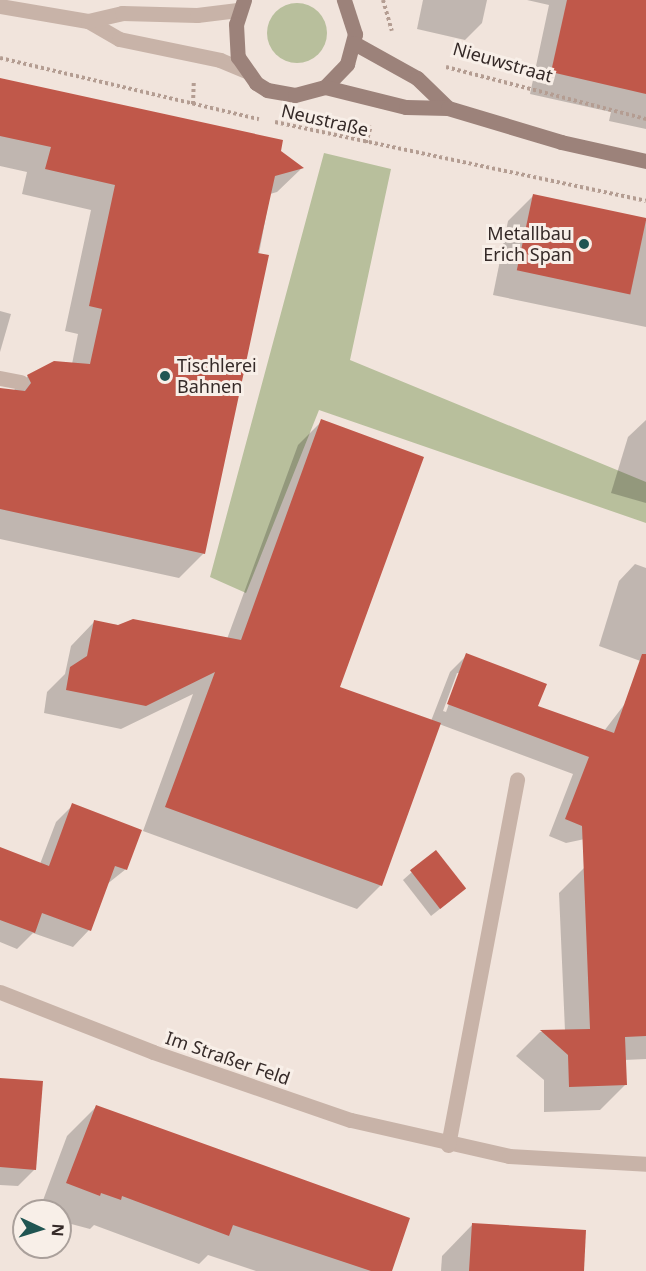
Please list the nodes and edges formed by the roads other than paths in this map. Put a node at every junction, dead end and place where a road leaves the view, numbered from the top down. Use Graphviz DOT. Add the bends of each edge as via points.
graph roads {
  1 [pos="344,0"];
  2 [pos="242,5"];
  3 [pos="0,6"];
  4 [pos="88,21"];
  5 [pos="354,43"];
  6 [pos="246,71"];
  7 [pos="325,87"];
  8 [pos="448,108"];
  9 [pos="646,161"];
  10 [pos="0,378"];
  11 [pos="21,382"];
  12 [pos="517,779"];
  13 [pos="0,992"];
  14 [pos="448,1145"];
  15 [pos="646,1164"];
  1 -- 5 [label="main road" via="353,19"];
  2 -- 4 [label="street" via="197,15 122,13"];
  2 -- 6 [label="main road" via="235,42"];
  3 -- 4 [label="street"];
  4 -- 6 [label="street" via="119,39 203,56"];
  5 -- 7 [label="main road" via="347,64"];
  5 -- 8 [label="main road" via="417,78"];
  6 -- 7 [label="main road" via="256,83 279,93 295,95"];
  7 -- 8 [label="main road" via="406,107"];
  8 -- 9 [label="main road" via="561,142"];
  10 -- 11 [label="street"];
  12 -- 14 [label="street"];
  13 -- 14 [label="street, Im Straßer Feld" via="245,1085 351,1120"];
  14 -- 15 [label="street, Im Straßer Feld" via="509,1156"];
}
